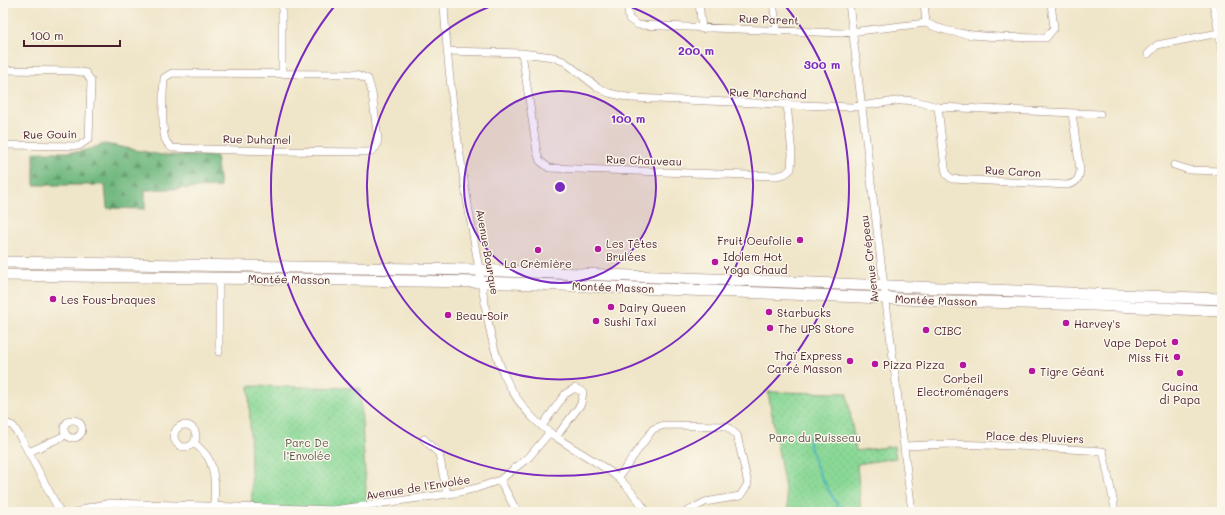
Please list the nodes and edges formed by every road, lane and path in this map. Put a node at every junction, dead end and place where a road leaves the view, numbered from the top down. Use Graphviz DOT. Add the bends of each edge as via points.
graph roads {
  1 [pos="282,3"];
  2 [pos="444,3"];
  3 [pos="627,3"];
  4 [pos="699,3"];
  5 [pos="773,3"];
  6 [pos="848,3"];
  7 [pos="924,3"];
  8 [pos="1050,3"];
  9 [pos="1213,3"];
  10 [pos="926,23"];
  11 [pos="702,28"];
  12 [pos="776,30"];
  13 [pos="852,32"];
  14 [pos="1219,32"];
  15 [pos="1222,49"];
  16 [pos="447,51"];
  17 [pos="522,53"];
  18 [pos="1148,54"];
  19 [pos="3,70"];
  20 [pos="282,74"];
  21 [pos="787,104"];
  22 [pos="862,105"];
  23 [pos="938,107"];
  24 [pos="1072,113"];
  25 [pos="1100,114"];
  26 [pos="3,145"];
  27 [pos="1174,165"];
  28 [pos="1222,171"];
  29 [pos="3,262"];
  30 [pos="479,270"];
  31 [pos="3,274"];
  32 [pos="219,278"];
  33 [pos="481,282"];
  34 [pos="693,284"];
  35 [pos="884,286"];
  36 [pos="885,298"];
  37 [pos="1222,299"];
  38 [pos="1222,311"];
  39 [pos="219,352"];
  40 [pos="3,422"];
  41 [pos="542,426"];
  42 [pos="550,432"];
  43 [pos="66,435"];
  44 [pos="556,437"];
  45 [pos="424,439"];
  46 [pos="194,442"];
  47 [pos="904,446"];
  48 [pos="29,452"];
  49 [pos="618,478"];
  50 [pos="500,480"];
  51 [pos="447,494"];
  52 [pos="214,506"];
  53 [pos="152,508"];
  54 [pos="359,510"];
  55 [pos="279,511"];
  56 [pos="60,512"];
  57 [pos="78,512"];
  58 [pos="517,512"];
  59 [pos="647,512"];
  60 [pos="686,512"];
  61 [pos="912,512"];
  62 [pos="1114,512"];
  1 -- 20 [label="street"];
  2 -- 16 [label="street, Avenue Bourque"];
  3 -- 11 [label="street, Rue Parent" via="629,19 638,25"];
  4 -- 11 [label="street"];
  5 -- 12 [label="street"];
  6 -- 13 [label="street, Avenue Crépeau"];
  7 -- 10 [label="street"];
  8 -- 10 [label="street, Rue Parent" via="1054,28 1046,38 972,34"];
  9 -- 14 [label="street"];
  10 -- 13 [label="street, Rue Parent"];
  11 -- 12 [label="street, Rue Parent"];
  12 -- 13 [label="street, Rue Parent" via="842,34"];
  13 -- 22 [label="street, Avenue Crépeau"];
  14 -- 15 [label="street"];
  14 -- 18 [label="street" via="1157,45"];
  16 -- 17 [label="street, Rue Marchand"];
  16 -- 30 [label="street, Avenue Bourque" via="458,142"];
  17 -- 21 [label="street, Rue Marchand" via="554,56 597,87 609,93 631,98"];
  17 -- 21 [label="street, Rue Chauveau" via="537,152 540,161 549,168 776,176 785,174 791,170 792,154"];
  19 -- 26 [label="street, Rue Gouin" via="75,71 86,73 91,81 89,139 79,146"];
  20 -- 20 [label="street, Rue Duhamel" via="172,73 164,78 166,143 172,148 271,151 370,152 376,147 378,140 368,79 356,74"];
  21 -- 22 [label="street, Rue Marchand" via="852,107"];
  22 -- 23 [label="street, Rue Marchand" via="904,100"];
  22 -- 35 [label="street, Avenue Crépeau"];
  23 -- 24 [label="street, Rue Marchand"];
  23 -- 24 [label="street, Rue Caron" via="945,168 952,179 1059,184 1074,183 1079,178"];
  24 -- 25 [label="street, Rue Marchand"];
  27 -- 28 [label="street" via="1189,170"];
  29 -- 30 [label="main road, Montée Masson"];
  30 -- 33 [label="street, Avenue Bourque"];
  30 -- 34 [label="main road, Montée Masson"];
  31 -- 32 [label="main road, Montée Masson"];
  32 -- 33 [label="main road, Montée Masson"];
  32 -- 39 [label="street"];
  33 -- 34 [label="main road, Montée Masson"];
  33 -- 41 [label="street, Avenue Bourque" via="493,345 505,379 515,395"];
  34 -- 35 [label="main road, Montée Masson"];
  34 -- 36 [label="main road, Montée Masson"];
  35 -- 36 [label="street, Avenue Crépeau"];
  35 -- 37 [label="main road, Montée Masson"];
  36 -- 38 [label="main road, Montée Masson"];
  36 -- 47 [label="street, Avenue Crépeau"];
  40 -- 48 [label="street" via="13,426"];
  41 -- 42 [label="street, Avenue Bourque"];
  41 -- 44 [label="street" via="565,394 575,388 583,392 581,404"];
  42 -- 44 [label="street, Avenue Bourque"];
  42 -- 50 [label="street, Avenue de l'Envolée" via="529,457"];
  43 -- 48 [label="street"];
  44 -- 49 [label="street, Avenue Bourque"];
  45 -- 51 [label="street" via="439,454"];
  46 -- 52 [label="street" via="210,463 215,492"];
  47 -- 61 [label="street, Avenue Crépeau"];
  47 -- 62 [label="street, Place des Pluviers" via="949,444 1103,451"];
  48 -- 56 [label="street"];
  49 -- 59 [label="street, Avenue Bourque"];
  49 -- 60 [label="street" via="653,429 664,424 726,426 737,435 748,484 740,496 705,502"];
  50 -- 51 [label="street, Avenue de l'Envolée"];
  50 -- 58 [label="street"];
  51 -- 54 [label="street, Avenue de l'Envolée"];
  52 -- 53 [label="street, Avenue de l'Envolée"];
  52 -- 55 [label="street, Avenue de l'Envolée"];
  53 -- 57 [label="street, Avenue de l'Envolée" via="111,503"];
  54 -- 55 [label="street, Avenue de l'Envolée"];
}
